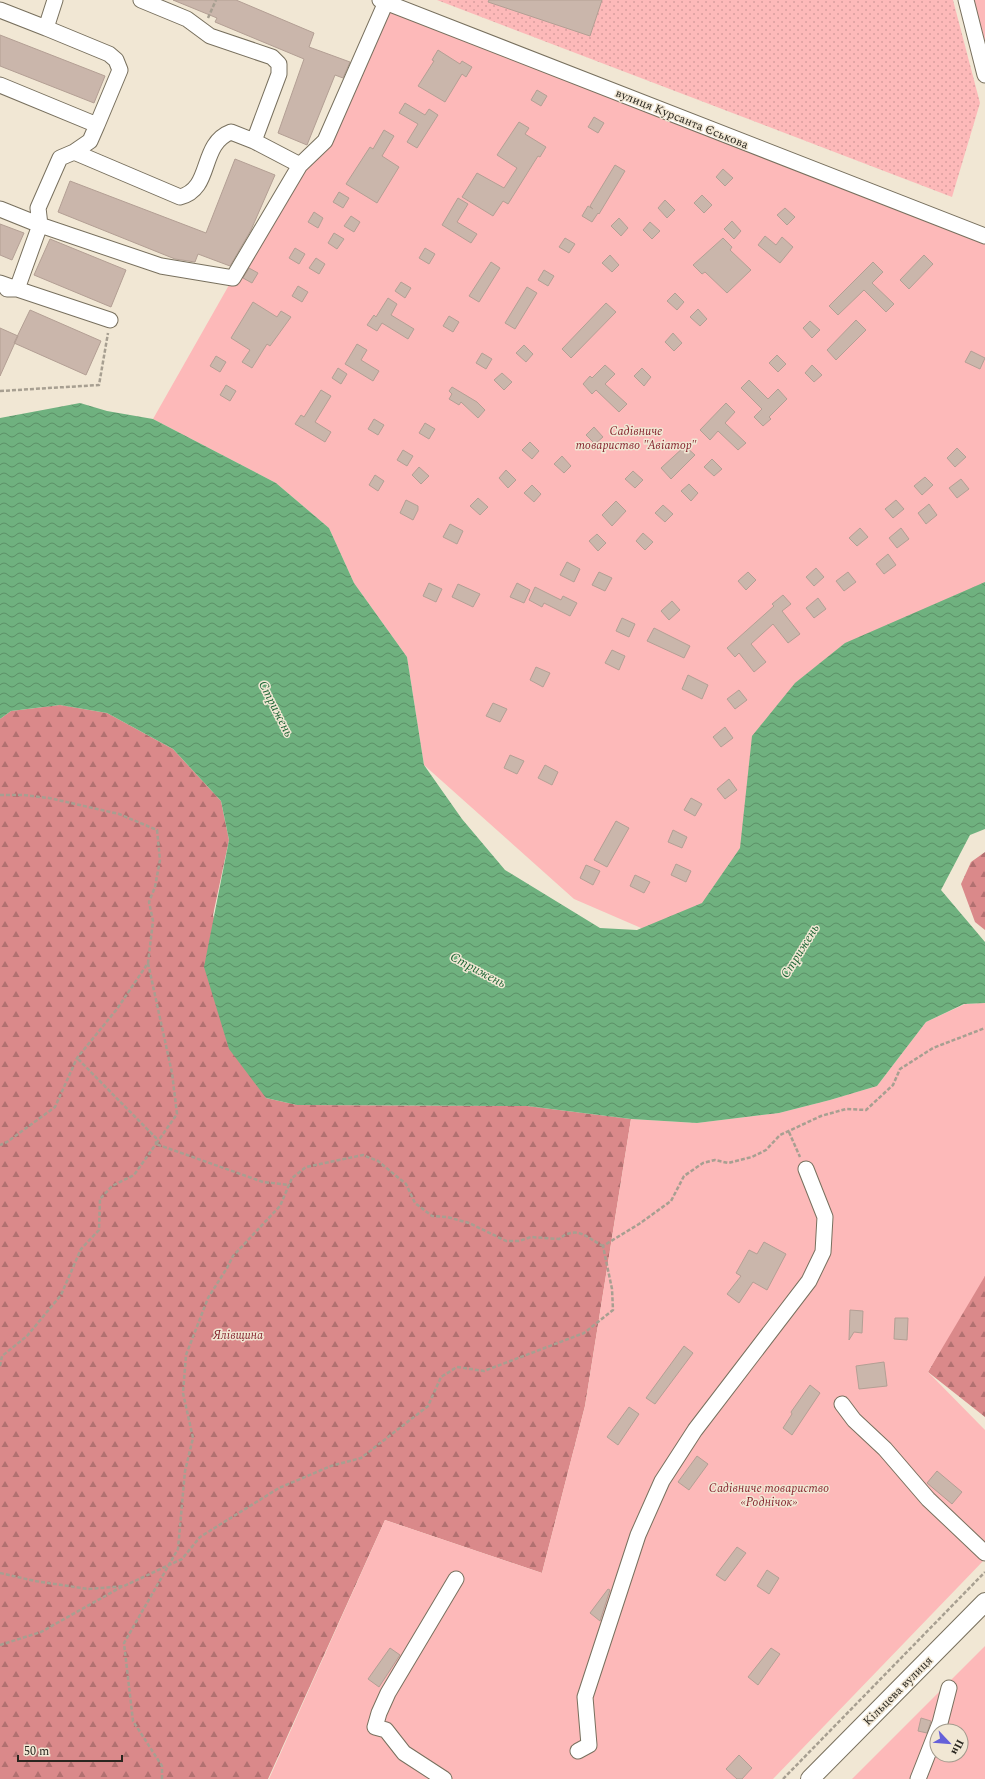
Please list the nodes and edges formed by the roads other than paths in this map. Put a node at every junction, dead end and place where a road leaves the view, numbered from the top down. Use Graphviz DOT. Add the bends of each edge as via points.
graph roads {
  1 [pos="56,0"];
  2 [pos="141,0"];
  3 [pos="966,0"];
  4 [pos="383,1"];
  5 [pos="0,10"];
  6 [pos="46,28"];
  7 [pos="985,75"];
  8 [pos="0,85"];
  9 [pos="97,125"];
  10 [pos="254,142"];
  11 [pos="74,152"];
  12 [pos="300,165"];
  13 [pos="0,209"];
  14 [pos="40,225"];
  15 [pos="985,236"];
  16 [pos="0,283"];
  17 [pos="17,289"];
  18 [pos="0,290"];
  19 [pos="110,320"];
  20 [pos="806,1169"];
  21 [pos="842,1404"];
  22 [pos="985,1553"];
  23 [pos="456,1579"];
  24 [pos="985,1602"];
  25 [pos="949,1688"];
  26 [pos="578,1751"];
  27 [pos="444,1779"];
  28 [pos="810,1779"];
  29 [pos="918,1779"];
  1 -- 6 [label="street"];
  2 -- 10 [label="street" via="187,19 210,36 272,57 279,64 280,74"];
  3 -- 7 [label="street"];
  4 -- 12 [label="street" via="325,141"];
  4 -- 15 [label="street, вулиця Курсанта Єськова"];
  5 -- 6 [label="street"];
  6 -- 9 [label="street" via="109,54 116,60 120,70"];
  8 -- 9 [label="street"];
  9 -- 11 [label="street" via="90,141"];
  10 -- 11 [label="street" via="231,132 222,135 215,142 197,188 189,195 180,197"];
  10 -- 12 [label="street"];
  11 -- 14 [label="street" via="60,158 38,208"];
  12 -- 14 [label="street" via="233,278 161,266"];
  13 -- 14 [label="street"];
  14 -- 17 [label="street"];
  16 -- 17 [label="street"];
  17 -- 18 [label="street"];
  17 -- 19 [label="street"];
  20 -- 26 [label="street" via="825,1217 823,1252 809,1282 695,1430 662,1481 638,1535 584,1697 589,1745"];
  21 -- 22 [label="street" via="928,1499"];
  23 -- 27 [label="street" via="388,1693 375,1727 386,1730 404,1752"];
  24 -- 28 [label="main road, Кільцева вулиця"];
  25 -- 29 [label="street" via="940,1723"];
}
